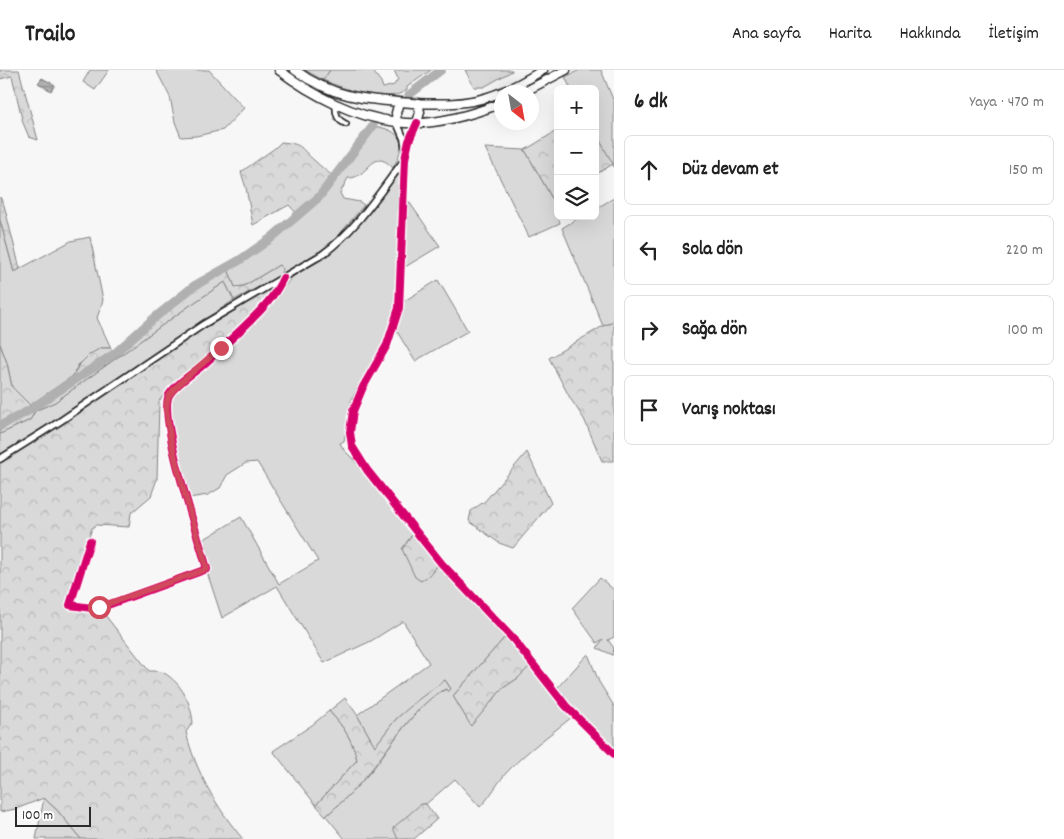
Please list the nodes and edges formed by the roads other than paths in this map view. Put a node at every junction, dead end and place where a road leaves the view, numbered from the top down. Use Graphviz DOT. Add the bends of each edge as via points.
graph roads {
  1 [pos="279,70"];
  2 [pos="295,70"];
  3 [pos="543,70"];
  4 [pos="566,70"];
  5 [pos="537,85"];
  6 [pos="399,102"];
  7 [pos="336,103"];
  8 [pos="418,103"];
  9 [pos="494,105"];
  10 [pos="397,122"];
  11 [pos="417,123"];
  12 [pos="346,124"];
  13 [pos="406,152"];
  14 [pos="405,160"];
  15 [pos="283,278"];
  16 [pos="0,459"];
  17 [pos="90,542"];
  18 [pos="614,754"];
  1 -- 7 [label="highway" via="314,94"];
  2 -- 6 [label="highway" via="338,92 375,101"];
  3 -- 8 [label="highway" via="504,92 488,97 459,103"];
  4 -- 5 [label="highway"];
  6 -- 8 [label="highway"];
  6 -- 10 [label="highway"];
  7 -- 10 [label="highway" via="366,115"];
  7 -- 12 [label="street" via="337,116"];
  8 -- 11 [label="highway"];
  9 -- 11 [label="highway" via="448,119"];
  10 -- 11 [label="highway"];
  10 -- 13 [label="street"];
  11 -- 13 [label="street"];
  13 -- 14 [label="street"];
  14 -- 15 [label="street" via="338,241"];
  14 -- 18 [label="street" via="398,308 387,345 353,411 352,446 366,470 442,564 514,640 566,706"];
  15 -- 16 [label="street" via="204,324"];
  15 -- 17 [label="street" via="261,310 174,388 168,398 170,437 207,569 99,607 70,606"];
}
